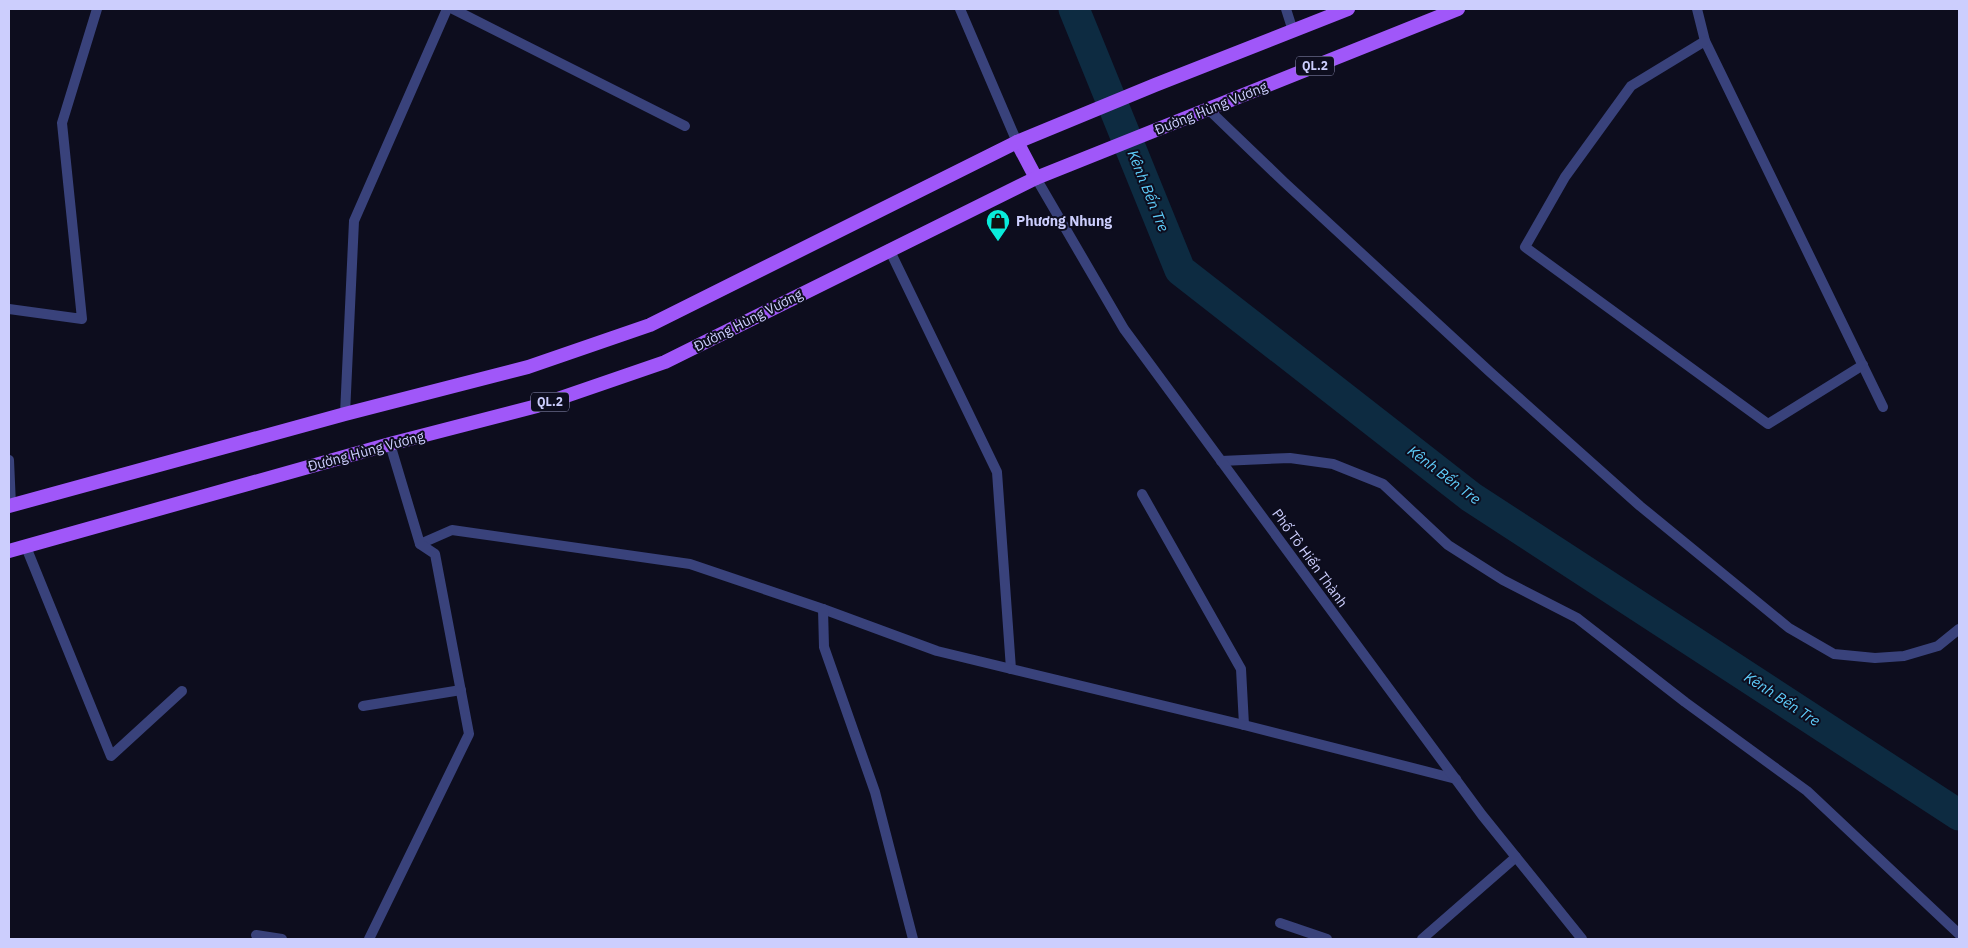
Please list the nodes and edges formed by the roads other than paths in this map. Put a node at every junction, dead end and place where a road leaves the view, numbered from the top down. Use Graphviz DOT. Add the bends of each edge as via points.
graph roads {
  1 [pos="97,9"];
  2 [pos="447,9"];
  3 [pos="453,9"];
  4 [pos="960,9"];
  5 [pos="1286,9"];
  6 [pos="1348,9"];
  7 [pos="1458,9"];
  8 [pos="1697,9"];
  9 [pos="1293,30"];
  10 [pos="1705,41"];
  11 [pos="1208,109"];
  12 [pos="685,126"];
  13 [pos="1017,142"];
  14 [pos="1036,178"];
  15 [pos="889,249"];
  16 [pos="9,309"];
  17 [pos="1863,365"];
  18 [pos="1883,407"];
  19 [pos="345,414"];
  20 [pos="390,444"];
  21 [pos="9,460"];
  22 [pos="1221,461"];
  23 [pos="1142,494"];
  24 [pos="10,506"];
  25 [pos="420,544"];
  26 [pos="26,547"];
  27 [pos="9,552"];
  28 [pos="822,609"];
  29 [pos="1959,629"];
  30 [pos="1010,669"];
  31 [pos="461,690"];
  32 [pos="182,691"];
  33 [pos="363,706"];
  34 [pos="1244,725"];
  35 [pos="1456,779"];
  36 [pos="1516,857"];
  37 [pos="1280,923"];
  38 [pos="1959,934"];
  39 [pos="256,935"];
  40 [pos="282,939"];
  41 [pos="369,939"];
  42 [pos="913,939"];
  43 [pos="1327,939"];
  44 [pos="1422,939"];
  45 [pos="1582,939"];
  1 -- 16 [label="street" via="62,123 82,319"];
  2 -- 19 [label="street" via="354,222"];
  3 -- 12 [label="street"];
  4 -- 13 [label="street"];
  5 -- 9 [label="street"];
  6 -- 9 [label="main road"];
  7 -- 11 [label="main road, Đường Hùng Vương / QL.2"];
  8 -- 10 [label="street"];
  9 -- 13 [label="main road"];
  10 -- 17 [label="street"];
  10 -- 17 [label="street" via="1631,86 1565,177 1526,247 1768,424"];
  11 -- 14 [label="main road, Đường Hùng Vương / QL.2"];
  11 -- 29 [label="street" via="1490,372 1633,500 1789,628 1834,654 1875,658 1904,656 1938,646"];
  13 -- 14 [label="main road"];
  13 -- 19 [label="main road" via="650,325 528,367"];
  14 -- 15 [label="main road, Đường Hùng Vương / QL.2"];
  14 -- 22 [label="street, Phố Tô Hiến Thành" via="1124,329"];
  15 -- 20 [label="main road, Đường Hùng Vương / QL.2" via="665,362 537,406"];
  15 -- 30 [label="street" via="997,472"];
  17 -- 18 [label="street"];
  19 -- 24 [label="main road"];
  20 -- 25 [label="street"];
  20 -- 26 [label="main road, Đường Hùng Vương / QL.2"];
  21 -- 24 [label="street"];
  22 -- 35 [label="street, Phố Tô Hiến Thành"];
  22 -- 38 [label="street" via="1290,458 1334,464 1383,484 1448,545 1503,580 1577,618 1807,791"];
  23 -- 34 [label="street" via="1241,669"];
  25 -- 28 [label="street" via="452,530 690,564"];
  25 -- 31 [label="street" via="435,554"];
  26 -- 27 [label="main road, Đường Hùng Vương / QL.2"];
  26 -- 32 [label="street" via="111,756"];
  28 -- 30 [label="street" via="937,651"];
  28 -- 42 [label="street" via="824,647 875,792"];
  30 -- 34 [label="street"];
  31 -- 33 [label="street"];
  31 -- 41 [label="street" via="469,734"];
  34 -- 35 [label="street"];
  35 -- 36 [label="street, Phố Tô Hiến Thành"];
  36 -- 44 [label="street"];
  36 -- 45 [label="street, Phố Tô Hiến Thành"];
  37 -- 43 [label="street"];
  39 -- 40 [label="street"];
}
